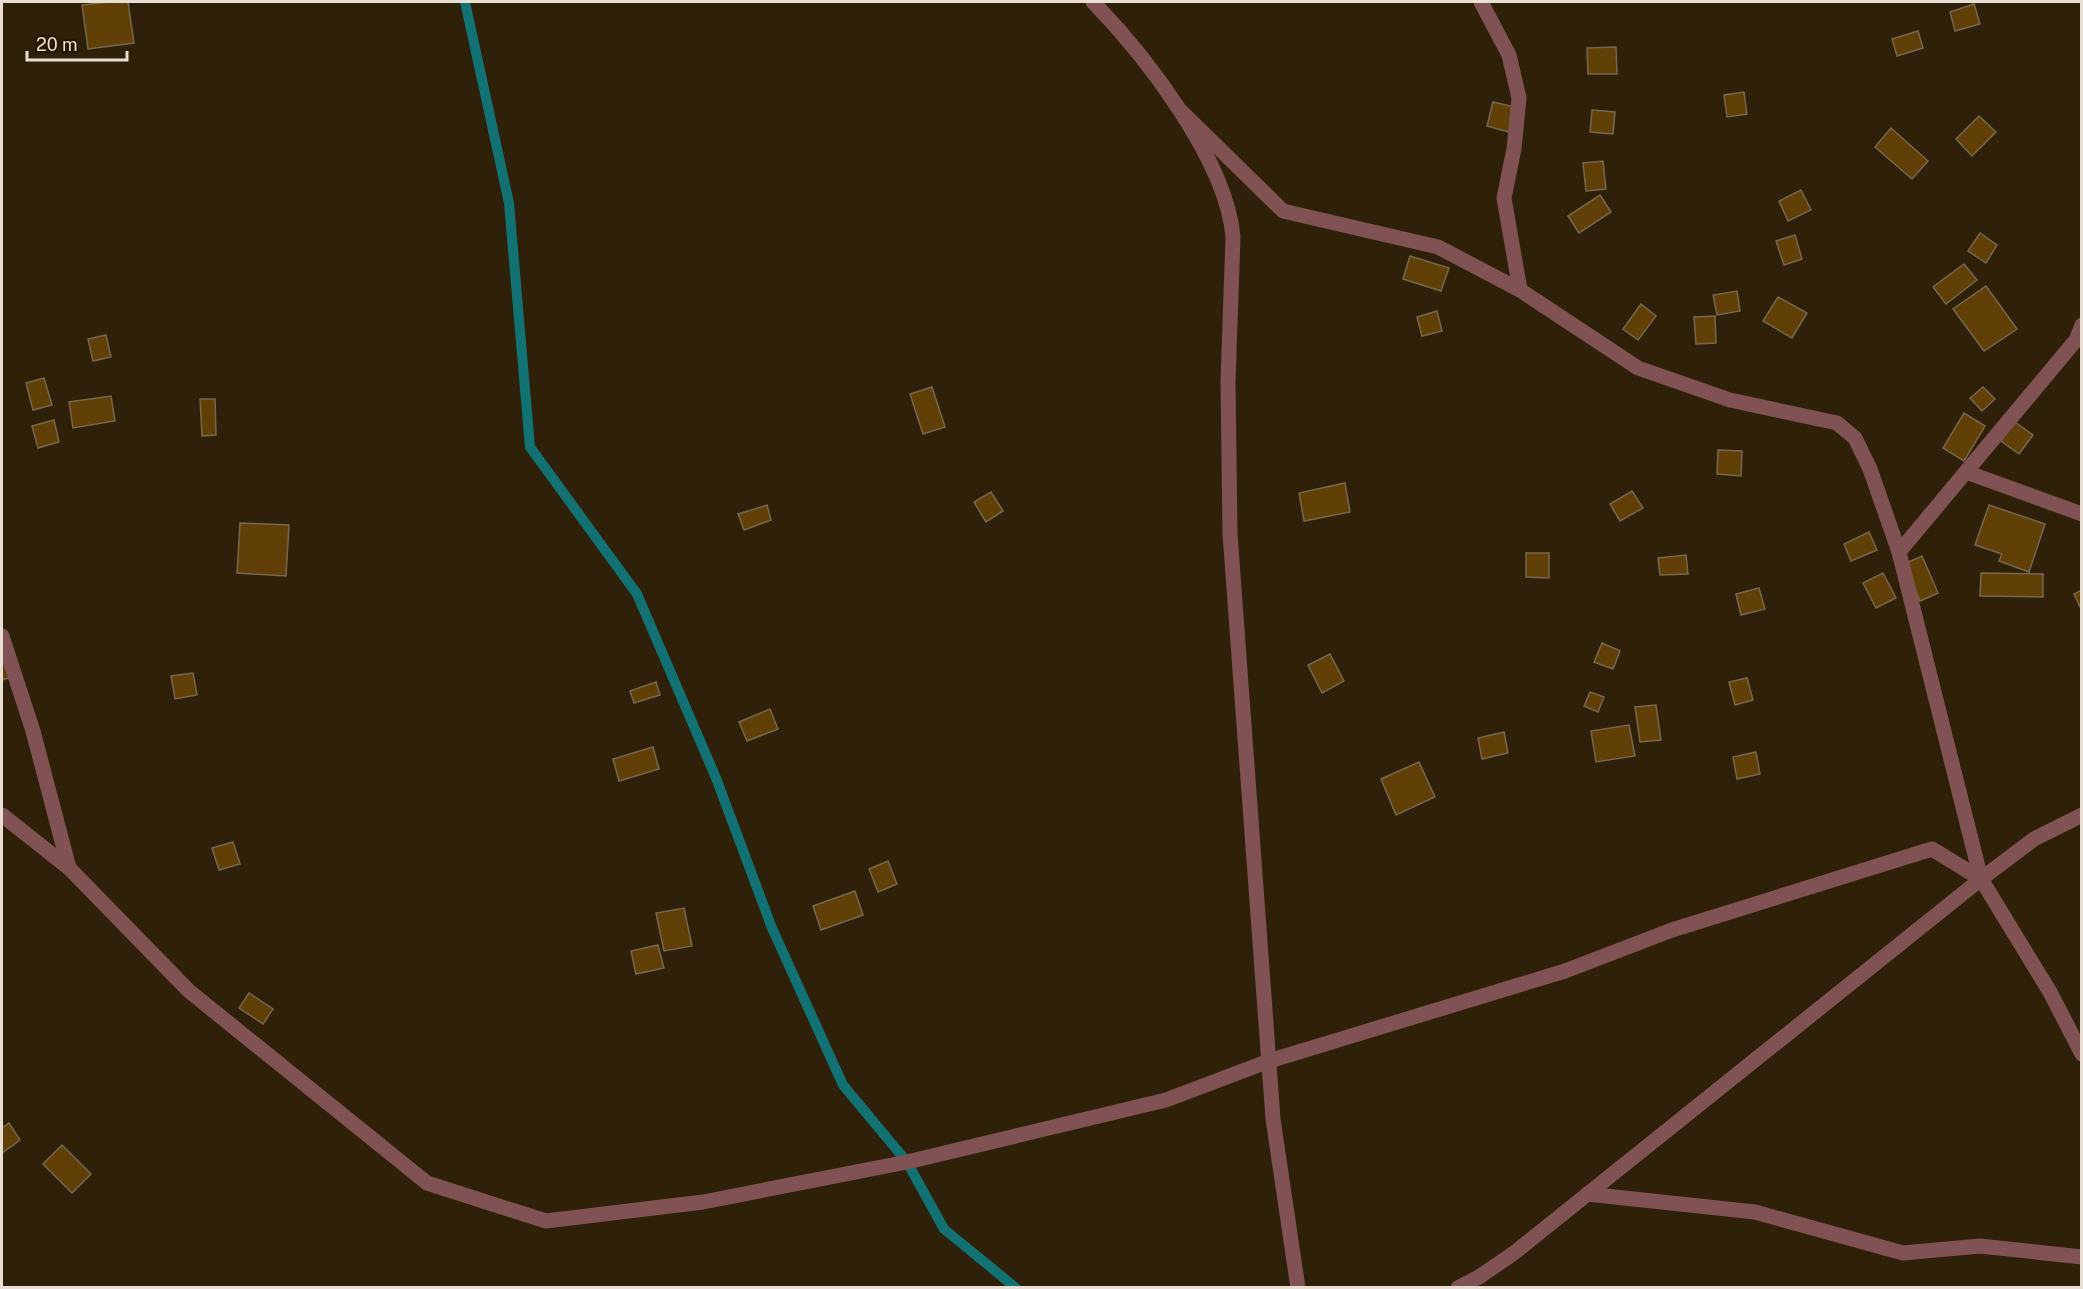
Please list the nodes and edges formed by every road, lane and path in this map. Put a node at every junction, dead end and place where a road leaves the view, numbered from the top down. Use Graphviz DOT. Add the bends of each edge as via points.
graph roads {
  1 [pos="1093,2"];
  2 [pos="1482,2"];
  3 [pos="1183,113"];
  4 [pos="1520,290"];
  5 [pos="2082,326"];
  6 [pos="1966,472"];
  7 [pos="2082,514"];
  8 [pos="1899,552"];
  9 [pos="2,636"];
  10 [pos="2,815"];
  11 [pos="2082,815"];
  12 [pos="69,868"];
  13 [pos="1981,879"];
  14 [pos="2082,1054"];
  15 [pos="1269,1061"];
  16 [pos="1587,1194"];
  17 [pos="2082,1257"];
  18 [pos="1298,1287"];
  19 [pos="1458,1287"];
  1 -- 3 [label="street" via="1117,26"];
  2 -- 4 [label="street" via="1509,55 1519,98 1504,198"];
  3 -- 4 [label="street" via="1283,211 1438,247"];
  3 -- 15 [label="street" via="1231,214 1230,534"];
  4 -- 8 [label="street" via="1638,368 1731,400 1837,423 1855,438 1870,469"];
  5 -- 6 [label="street" via="2076,340"];
  6 -- 7 [label="street"];
  6 -- 8 [label="street"];
  8 -- 13 [label="street"];
  9 -- 12 [label="street" via="33,731"];
  10 -- 12 [label="street"];
  11 -- 13 [label="street" via="2034,838"];
  12 -- 15 [label="street" via="189,991 427,1183 546,1221 703,1202 907,1162 1166,1100"];
  13 -- 14 [label="street" via="2050,992"];
  13 -- 15 [label="street" via="1932,849 1672,930 1565,971"];
  13 -- 16 [label="street"];
  15 -- 18 [label="street" via="1273,1119"];
  16 -- 17 [label="street" via="1755,1212 1903,1252 1980,1246"];
  16 -- 19 [label="street" via="1514,1253"];
}
